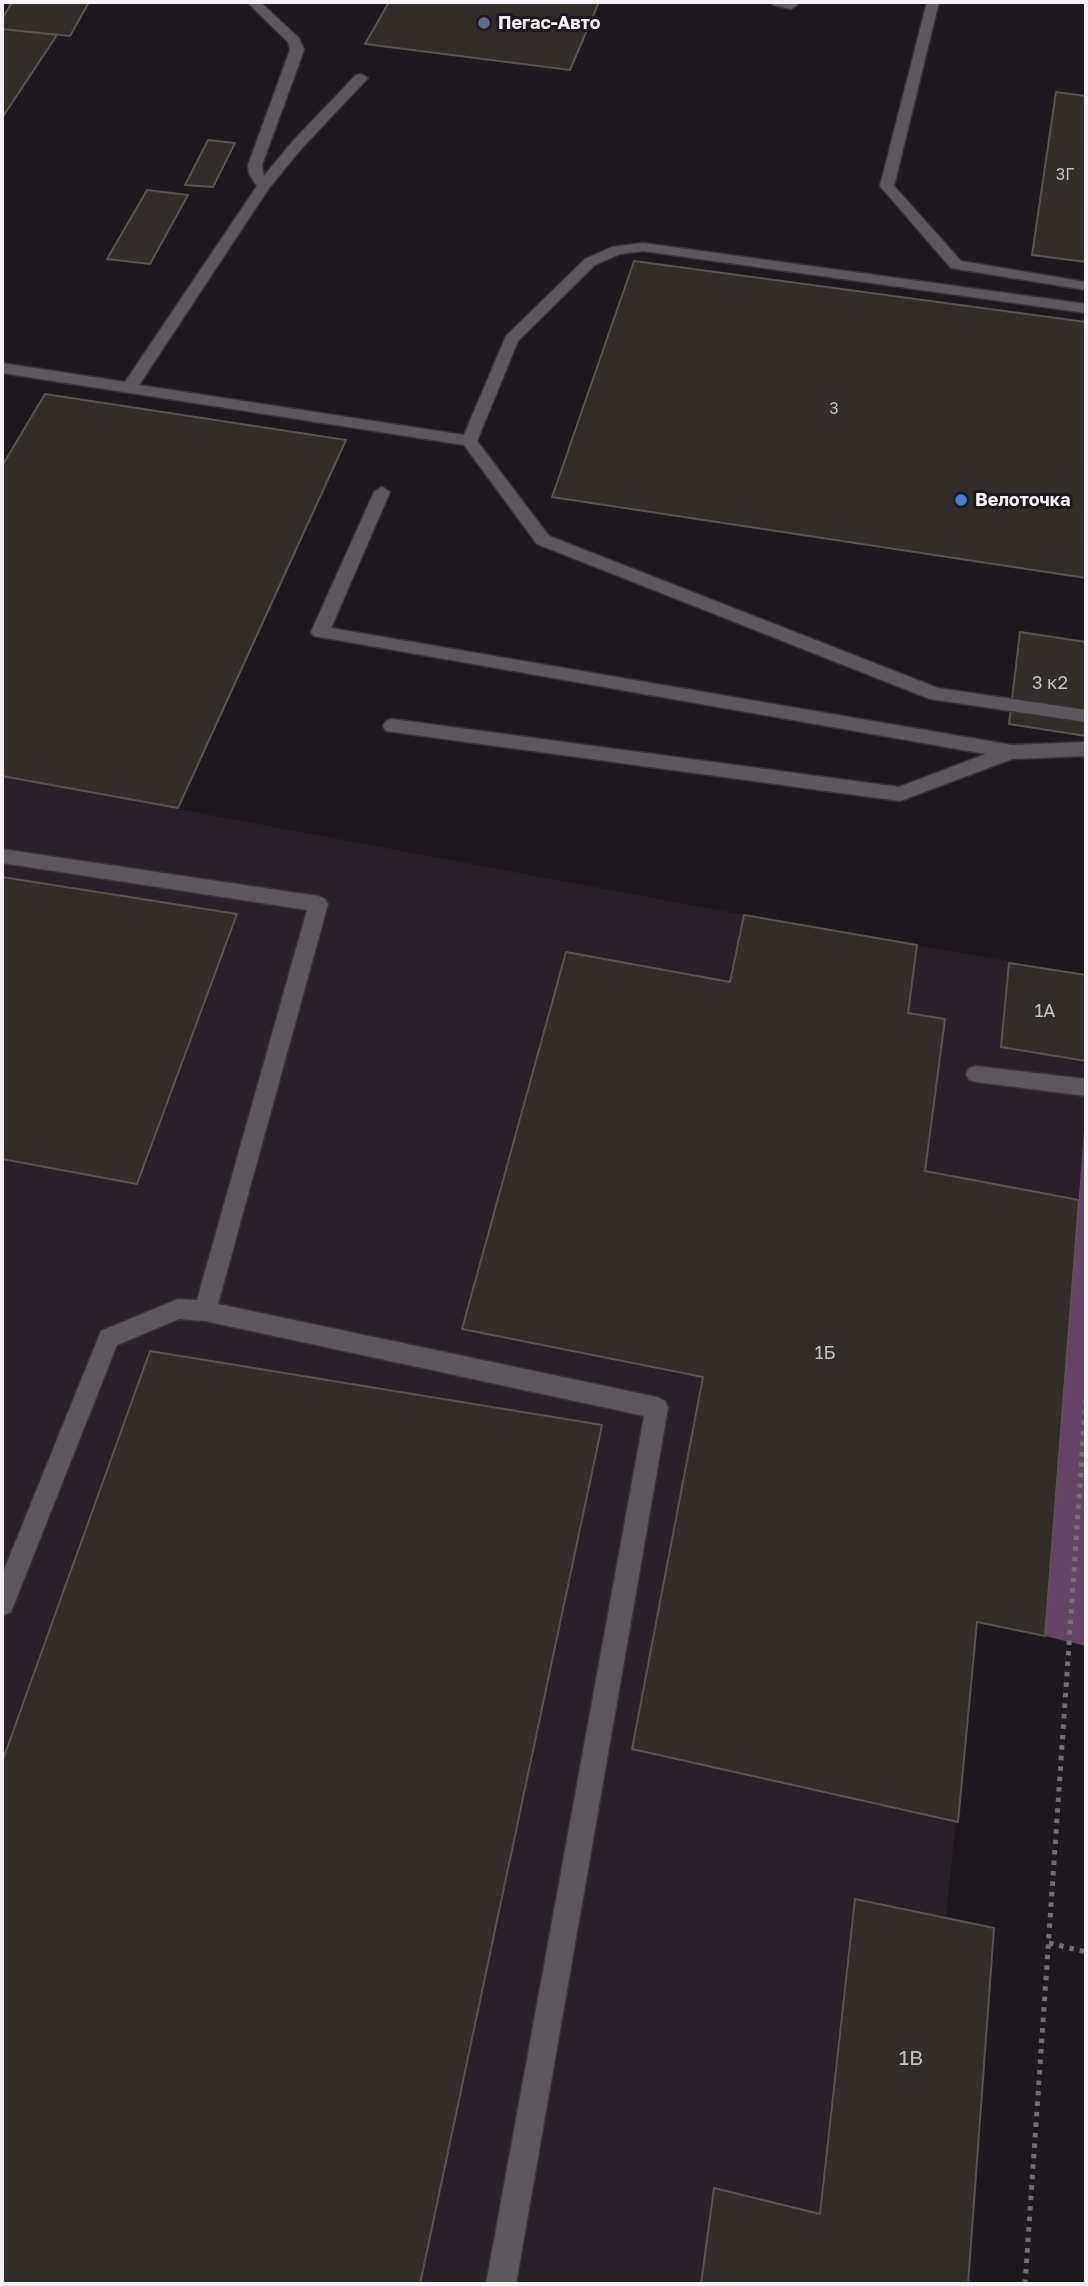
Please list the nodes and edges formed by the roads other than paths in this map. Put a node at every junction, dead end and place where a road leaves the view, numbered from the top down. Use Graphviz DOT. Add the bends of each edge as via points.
graph roads {
  1 [pos="253,2"];
  2 [pos="933,2"];
  3 [pos="361,78"];
  4 [pos="264,186"];
  5 [pos="1086,286"];
  6 [pos="1086,308"];
  7 [pos="2,369"];
  8 [pos="128,388"];
  9 [pos="469,441"];
  10 [pos="382,492"];
  11 [pos="1086,716"];
  12 [pos="393,726"];
  13 [pos="1086,749"];
  14 [pos="1012,752"];
  15 [pos="2,856"];
  16 [pos="976,1074"];
  17 [pos="1086,1088"];
  18 [pos="205,1311"];
  19 [pos="2,1604"];
  20 [pos="501,2284"];
  1 -- 4 [label="lane" via="294,41 297,50 255,165"];
  2 -- 5 [label="lane" via="887,186 956,265"];
  3 -- 4 [label="lane"];
  4 -- 8 [label="lane"];
  6 -- 9 [label="lane" via="643,247 617,250 590,262 510,338"];
  7 -- 8 [label="lane"];
  8 -- 9 [label="lane"];
  9 -- 11 [label="lane" via="543,540 936,694"];
  10 -- 14 [label="lane" via="320,632"];
  12 -- 14 [label="lane" via="900,794"];
  13 -- 14 [label="lane"];
  15 -- 18 [label="lane" via="318,904"];
  16 -- 17 [label="lane"];
  18 -- 19 [label="lane" via="178,1309 109,1338"];
  18 -- 20 [label="lane" via="657,1408"];
}
